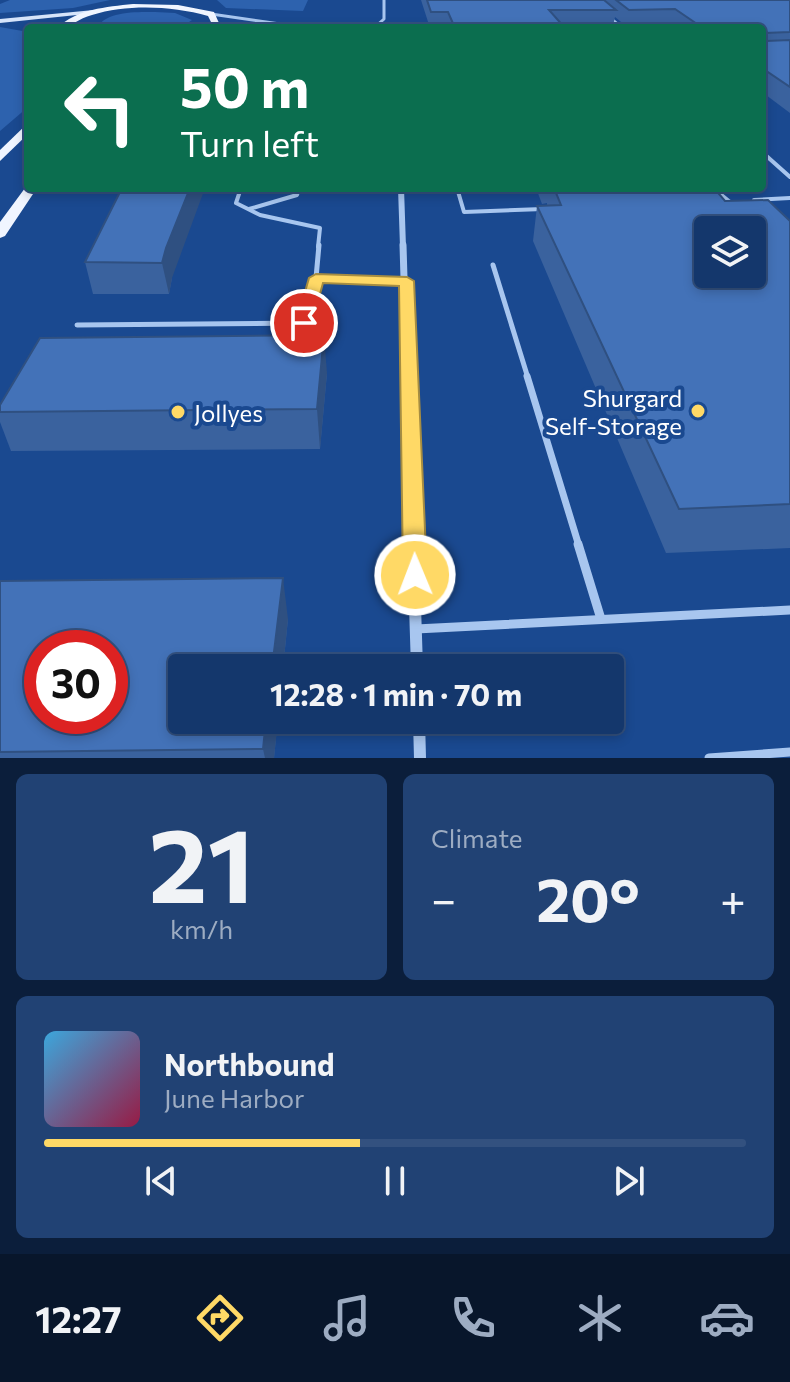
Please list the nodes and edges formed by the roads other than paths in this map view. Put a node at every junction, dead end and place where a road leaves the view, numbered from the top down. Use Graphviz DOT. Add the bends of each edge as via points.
graph roads {
  1 [pos="144,0"];
  2 [pos="193,0"];
  3 [pos="384,0"];
  4 [pos="123,8"];
  5 [pos="601,9"];
  6 [pos="94,12"];
  7 [pos="207,12"];
  8 [pos="3,21"];
  9 [pos="67,24"];
  10 [pos="214,24"];
  11 [pos="283,24"];
  12 [pos="378,24"];
  13 [pos="618,24"];
  14 [pos="24,25"];
  15 [pos="24,132"];
  16 [pos="766,156"];
  17 [pos="0,157"];
  18 [pos="790,177"];
  19 [pos="27,192"];
  20 [pos="240,192"];
  21 [pos="298,192"];
  22 [pos="401,192"];
  23 [pos="458,192"];
  24 [pos="718,192"];
  25 [pos="790,198"];
  26 [pos="714,202"];
  27 [pos="730,202"];
  28 [pos="249,209"];
  29 [pos="558,209"];
  30 [pos="0,233"];
  31 [pos="493,265"];
  32 [pos="316,278"];
  33 [pos="407,281"];
  34 [pos="77,325"];
  35 [pos="790,610"];
  36 [pos="601,619"];
  37 [pos="416,629"];
  38 [pos="417,654"];
  39 [pos="419,734"];
  40 [pos="790,752"];
  41 [pos="420,758"];
  42 [pos="709,758"];
  1 -- 4 [label="main road"];
  2 -- 7 [label="main road"];
  3 -- 12 [label="lane" via="384,19"];
  4 -- 6 [label="main road"];
  4 -- 7 [label="main road" via="168,6"];
  5 -- 13 [label="lane"];
  6 -- 8 [label="street"];
  6 -- 9 [label="main road"];
  7 -- 10 [label="main road"];
  7 -- 11 [label="street"];
  8 -- 14 [label="street"];
  15 -- 17 [label="main road"];
  16 -- 18 [label="lane"];
  19 -- 30 [label="main road"];
  20 -- 28 [label="lane" via="236,203"];
  21 -- 28 [label="lane"];
  22 -- 33 [label="street"];
  23 -- 29 [label="lane" via="464,212"];
  24 -- 27 [label="lane"];
  25 -- 27 [label="lane"];
  26 -- 27 [label="lane"];
  28 -- 32 [label="lane" via="320,228"];
  31 -- 36 [label="lane"];
  32 -- 33 [label="lane"];
  32 -- 34 [label="lane" via="304,323"];
  33 -- 37 [label="street"];
  35 -- 36 [label="lane"];
  36 -- 37 [label="lane"];
  37 -- 38 [label="street"];
  39 -- 41 [label="street"];
  40 -- 42 [label="lane"];
}
